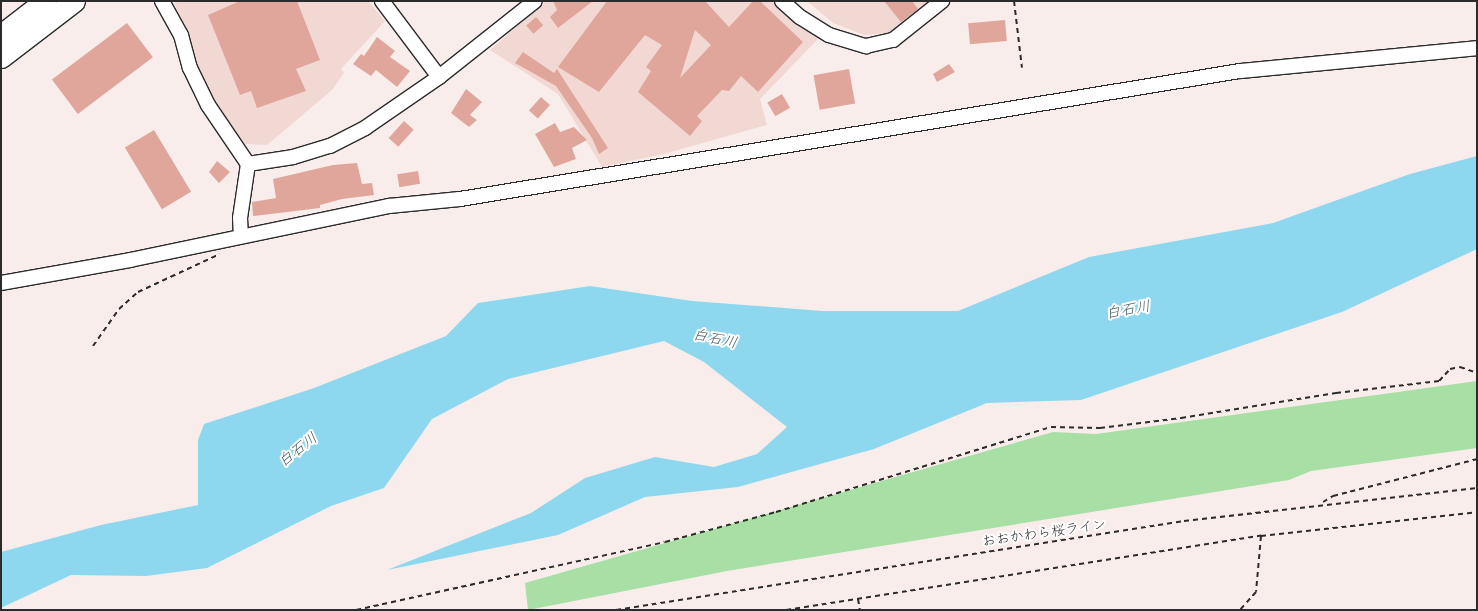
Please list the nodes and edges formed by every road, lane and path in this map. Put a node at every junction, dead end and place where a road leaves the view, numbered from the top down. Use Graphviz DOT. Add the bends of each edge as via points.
graph roads {
  1 [pos="45,1"];
  2 [pos="74,1"];
  3 [pos="162,1"];
  4 [pos="382,1"];
  5 [pos="535,1"];
  6 [pos="782,1"];
  7 [pos="942,1"];
  8 [pos="1014,1"];
  9 [pos="1,35"];
  10 [pos="1477,48"];
  11 [pos="1,57"];
  12 [pos="1022,68"];
  13 [pos="439,77"];
  14 [pos="248,164"];
  15 [pos="240,236"];
  16 [pos="1,283"];
  17 [pos="93,346"];
  18 [pos="1477,373"];
  19 [pos="1477,459"];
  20 [pos="1477,488"];
  21 [pos="1322,504"];
  22 [pos="1477,512"];
  23 [pos="1261,536"];
  24 [pos="858,599"];
  25 [pos="356,610"];
  26 [pos="616,610"];
  27 [pos="786,610"];
  28 [pos="860,610"];
  29 [pos="1240,610"];
  1 -- 9 [label="highway"];
  2 -- 11 [label="highway"];
  3 -- 14 [label="street" via="180,34 190,68 208,106"];
  4 -- 13 [label="street"];
  5 -- 13 [label="street"];
  6 -- 7 [label="street" via="829,35 866,46 894,40"];
  8 -- 12 [label="path"];
  10 -- 15 [label="street" via="1240,71 460,199 389,206"];
  13 -- 14 [label="street" via="365,128 330,146 293,157"];
  14 -- 15 [label="street"];
  15 -- 16 [label="street"];
  15 -- 17 [label="path" via="217,256 138,292 119,309"];
  18 -- 25 [label="path" via="1460,367 1450,369 1439,381 1100,428 1051,427 776,512 665,542"];
  19 -- 21 [label="path" via="1333,496"];
  20 -- 21 [label="path, おおかわら桜ライン"];
  21 -- 26 [label="path, おおかわら桜ライン" via="898,563"];
  22 -- 23 [label="path"];
  23 -- 24 [label="path"];
  23 -- 29 [label="path" via="1256,592"];
  24 -- 27 [label="path"];
  24 -- 28 [label="path"];
}
